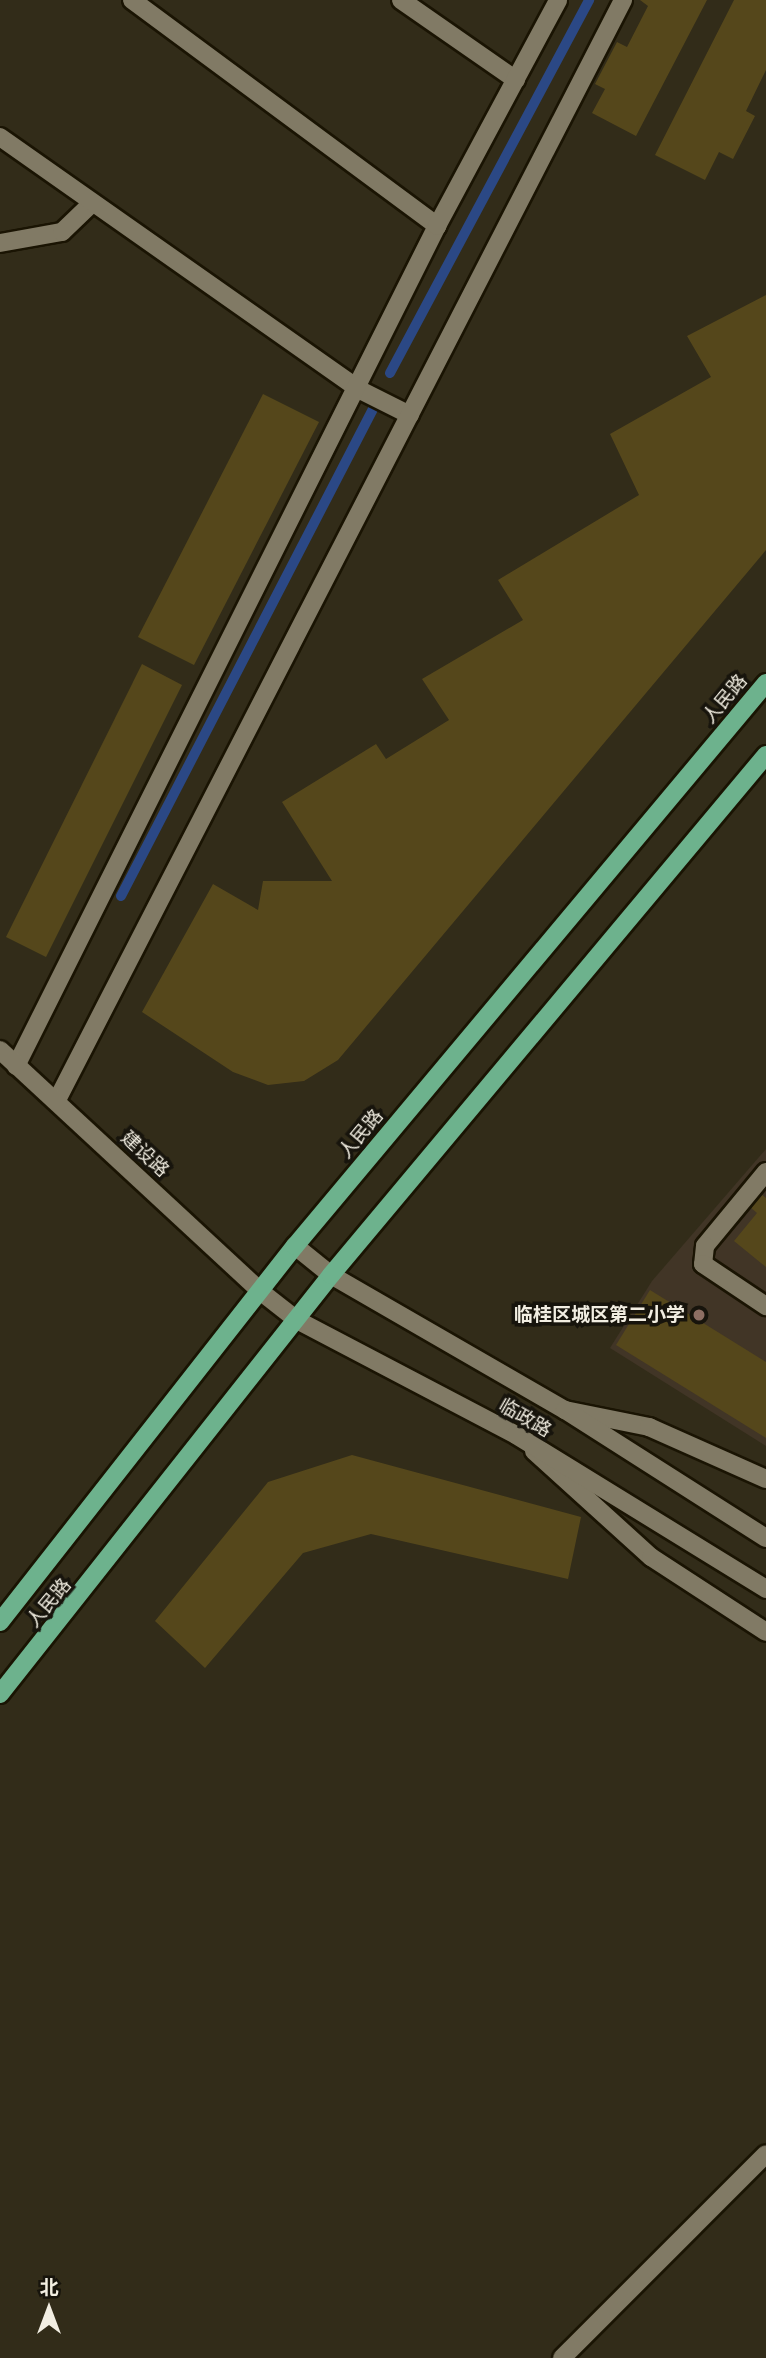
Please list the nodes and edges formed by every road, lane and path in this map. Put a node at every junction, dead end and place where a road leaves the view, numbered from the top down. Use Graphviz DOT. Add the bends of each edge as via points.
graph roads {
  1 [pos="132,0"];
  2 [pos="401,0"];
  3 [pos="558,0"];
  4 [pos="623,0"];
  5 [pos="516,80"];
  6 [pos="0,138"];
  7 [pos="90,205"];
  8 [pos="437,226"];
  9 [pos="0,243"];
  10 [pos="358,388"];
  11 [pos="410,415"];
  12 [pos="766,683"];
  13 [pos="766,755"];
  14 [pos="0,1050"];
  15 [pos="16,1066"];
  16 [pos="57,1100"];
  17 [pos="766,1172"];
  18 [pos="295,1246"];
  19 [pos="331,1275"];
  20 [pos="260,1291"];
  21 [pos="766,1306"];
  22 [pos="297,1320"];
  23 [pos="565,1410"];
  24 [pos="516,1435"];
  25 [pos="766,1479"];
  26 [pos="766,1538"];
  27 [pos="766,1589"];
  28 [pos="0,1622"];
  29 [pos="766,1632"];
  30 [pos="0,1694"];
  31 [pos="766,2154"];
  32 [pos="562,2358"];
  1 -- 8 [label="street"];
  2 -- 5 [label="street"];
  3 -- 5 [label="street"];
  4 -- 11 [label="street"];
  5 -- 8 [label="street"];
  6 -- 7 [label="street"];
  7 -- 9 [label="street" via="62,232"];
  7 -- 10 [label="street"];
  8 -- 10 [label="street"];
  10 -- 11 [label="street"];
  10 -- 15 [label="street"];
  11 -- 16 [label="street"];
  12 -- 18 [label="main road, 人民路"];
  13 -- 19 [label="main road, 人民路"];
  14 -- 15 [label="street, 建设路"];
  15 -- 16 [label="street, 建设路"];
  16 -- 20 [label="street, 建设路"];
  17 -- 21 [label="street" via="705,1246 703,1264"];
  18 -- 19 [label="street, 临政路"];
  18 -- 20 [label="main road, 人民路"];
  19 -- 22 [label="main road, 人民路"];
  19 -- 23 [label="street, 临政路"];
  20 -- 22 [label="street, 临政路"];
  20 -- 28 [label="main road, 人民路"];
  22 -- 24 [label="street, 临政路"];
  22 -- 30 [label="main road, 人民路"];
  23 -- 25 [label="street" via="649,1427"];
  23 -- 26 [label="street, 临政路"];
  24 -- 27 [label="street, 临政路"];
  24 -- 29 [label="street" via="651,1557"];
  31 -- 32 [label="street"];
}
